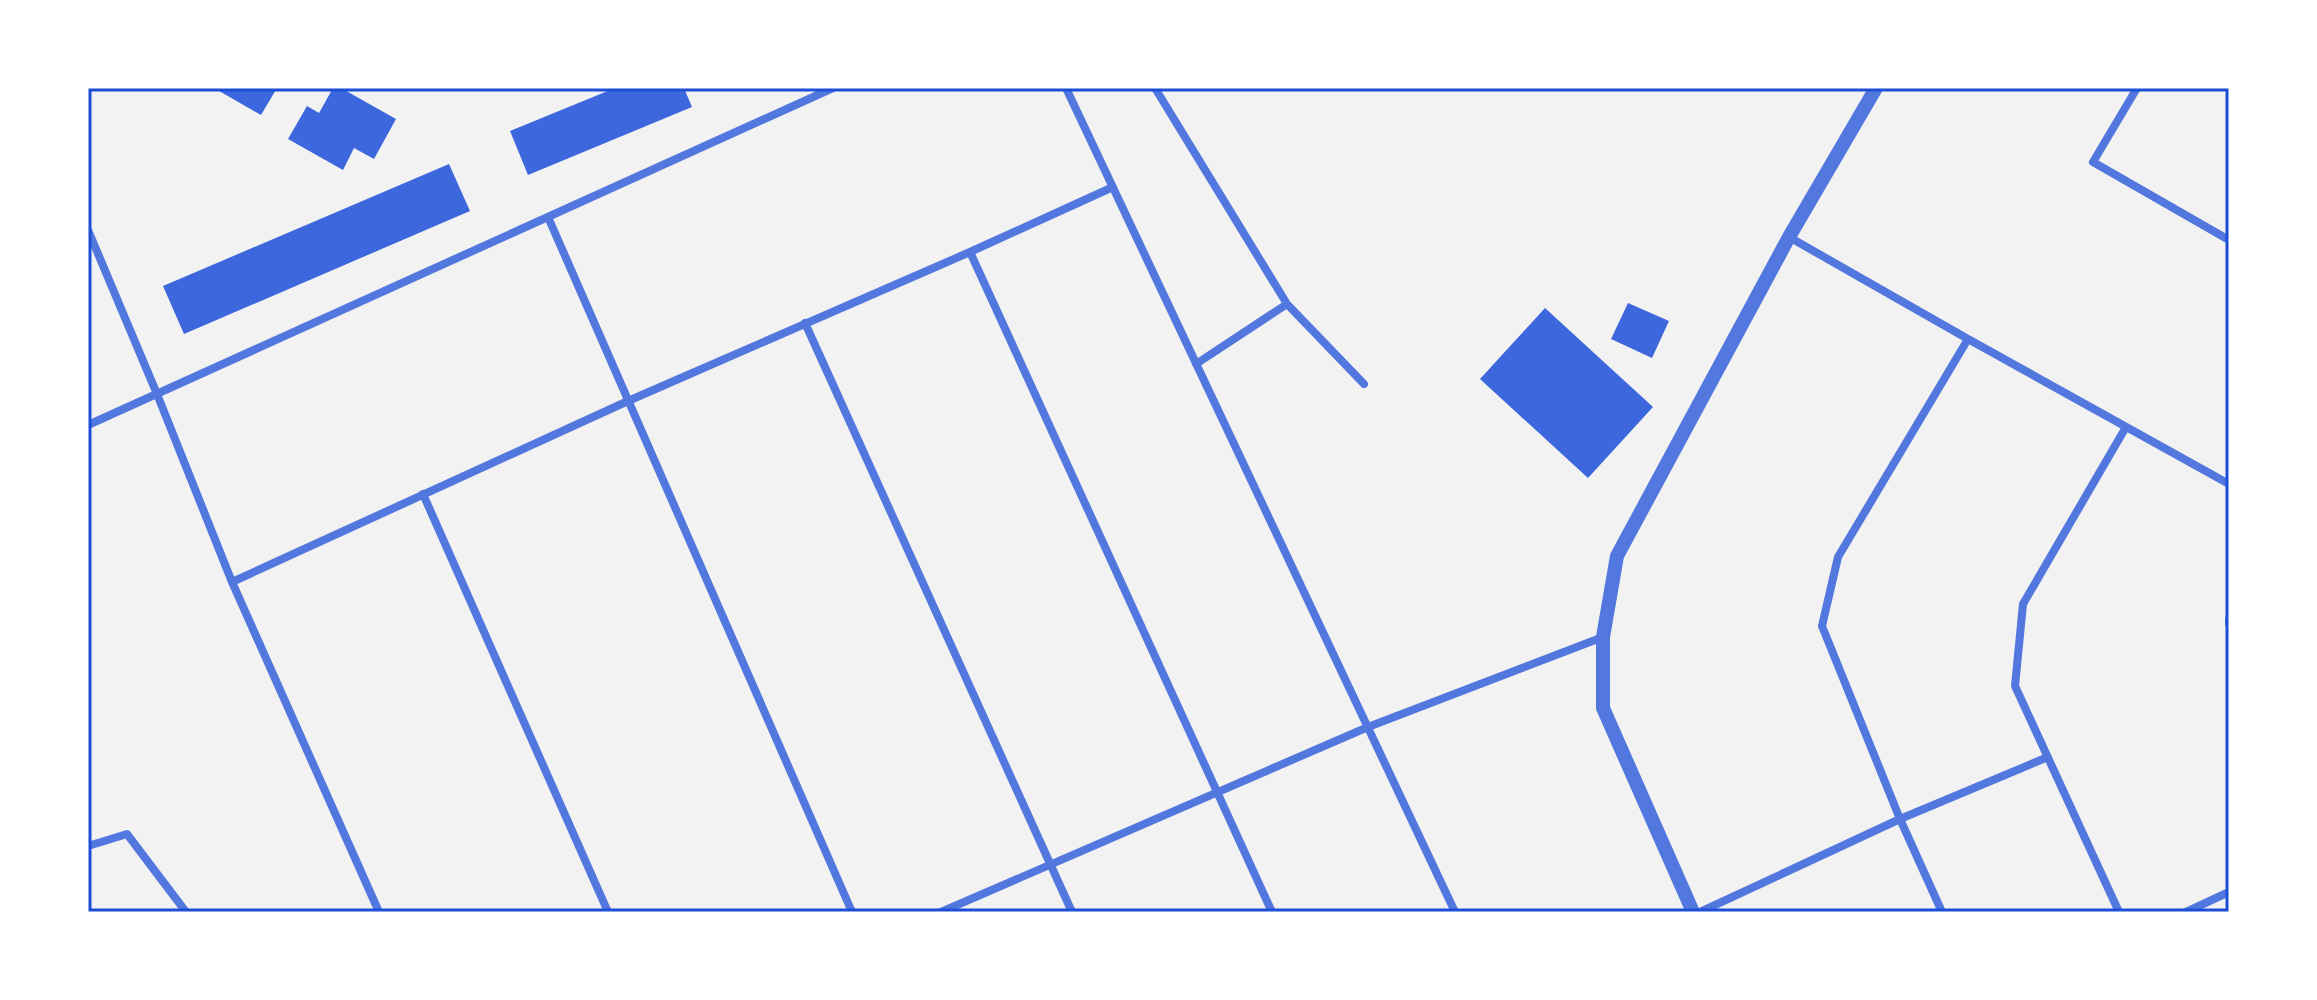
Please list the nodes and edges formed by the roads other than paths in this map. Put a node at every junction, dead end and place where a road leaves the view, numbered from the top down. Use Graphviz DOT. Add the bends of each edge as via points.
graph roads {
  1 [pos="833,88"];
  2 [pos="1066,88"];
  3 [pos="1155,88"];
  4 [pos="1876,88"];
  5 [pos="2137,88"];
  6 [pos="1113,187"];
  7 [pos="548,217"];
  8 [pos="88,230"];
  9 [pos="1789,237"];
  10 [pos="2229,240"];
  11 [pos="970,252"];
  12 [pos="1287,304"];
  13 [pos="805,323"];
  14 [pos="1968,339"];
  15 [pos="1196,364"];
  16 [pos="1364,384"];
  17 [pos="157,394"];
  18 [pos="628,401"];
  19 [pos="88,425"];
  20 [pos="2126,427"];
  21 [pos="2229,484"];
  22 [pos="423,494"];
  23 [pos="232,582"];
  24 [pos="1603,637"];
  25 [pos="1368,727"];
  26 [pos="2048,757"];
  27 [pos="1217,793"];
  28 [pos="1900,819"];
  29 [pos="88,846"];
  30 [pos="1050,865"];
  31 [pos="2229,892"];
  32 [pos="186,912"];
  33 [pos="379,912"];
  34 [pos="608,912"];
  35 [pos="852,912"];
  36 [pos="941,912"];
  37 [pos="1072,912"];
  38 [pos="1272,912"];
  39 [pos="1455,912"];
  40 [pos="1693,912"];
  41 [pos="1700,912"];
  42 [pos="1942,912"];
  43 [pos="2119,912"];
  44 [pos="2186,912"];
  1 -- 7 [label="street"];
  2 -- 6 [label="street"];
  3 -- 12 [label="street"];
  4 -- 9 [label="street"];
  5 -- 10 [label="street" via="2093,162"];
  6 -- 11 [label="street"];
  6 -- 15 [label="street"];
  7 -- 17 [label="street"];
  7 -- 18 [label="street"];
  8 -- 17 [label="street"];
  9 -- 14 [label="street"];
  9 -- 24 [label="street" via="1617,556"];
  11 -- 13 [label="street"];
  11 -- 27 [label="street"];
  12 -- 15 [label="street"];
  12 -- 16 [label="street"];
  13 -- 18 [label="street"];
  13 -- 30 [label="street"];
  14 -- 20 [label="street"];
  14 -- 28 [label="street" via="1838,557 1822,626"];
  15 -- 25 [label="street"];
  17 -- 19 [label="street"];
  17 -- 23 [label="street"];
  18 -- 22 [label="street"];
  18 -- 35 [label="street"];
  20 -- 21 [label="street"];
  20 -- 26 [label="street" via="2023,604 2015,686"];
  22 -- 23 [label="street"];
  22 -- 34 [label="street"];
  23 -- 33 [label="street"];
  24 -- 25 [label="street"];
  24 -- 40 [label="street" via="1603,708"];
  25 -- 27 [label="street"];
  25 -- 39 [label="street"];
  26 -- 28 [label="street"];
  26 -- 43 [label="street"];
  27 -- 30 [label="street"];
  27 -- 38 [label="street"];
  28 -- 41 [label="street"];
  28 -- 42 [label="street"];
  29 -- 32 [label="street" via="127,834"];
  30 -- 36 [label="street"];
  30 -- 37 [label="street"];
  31 -- 44 [label="street"];
}
